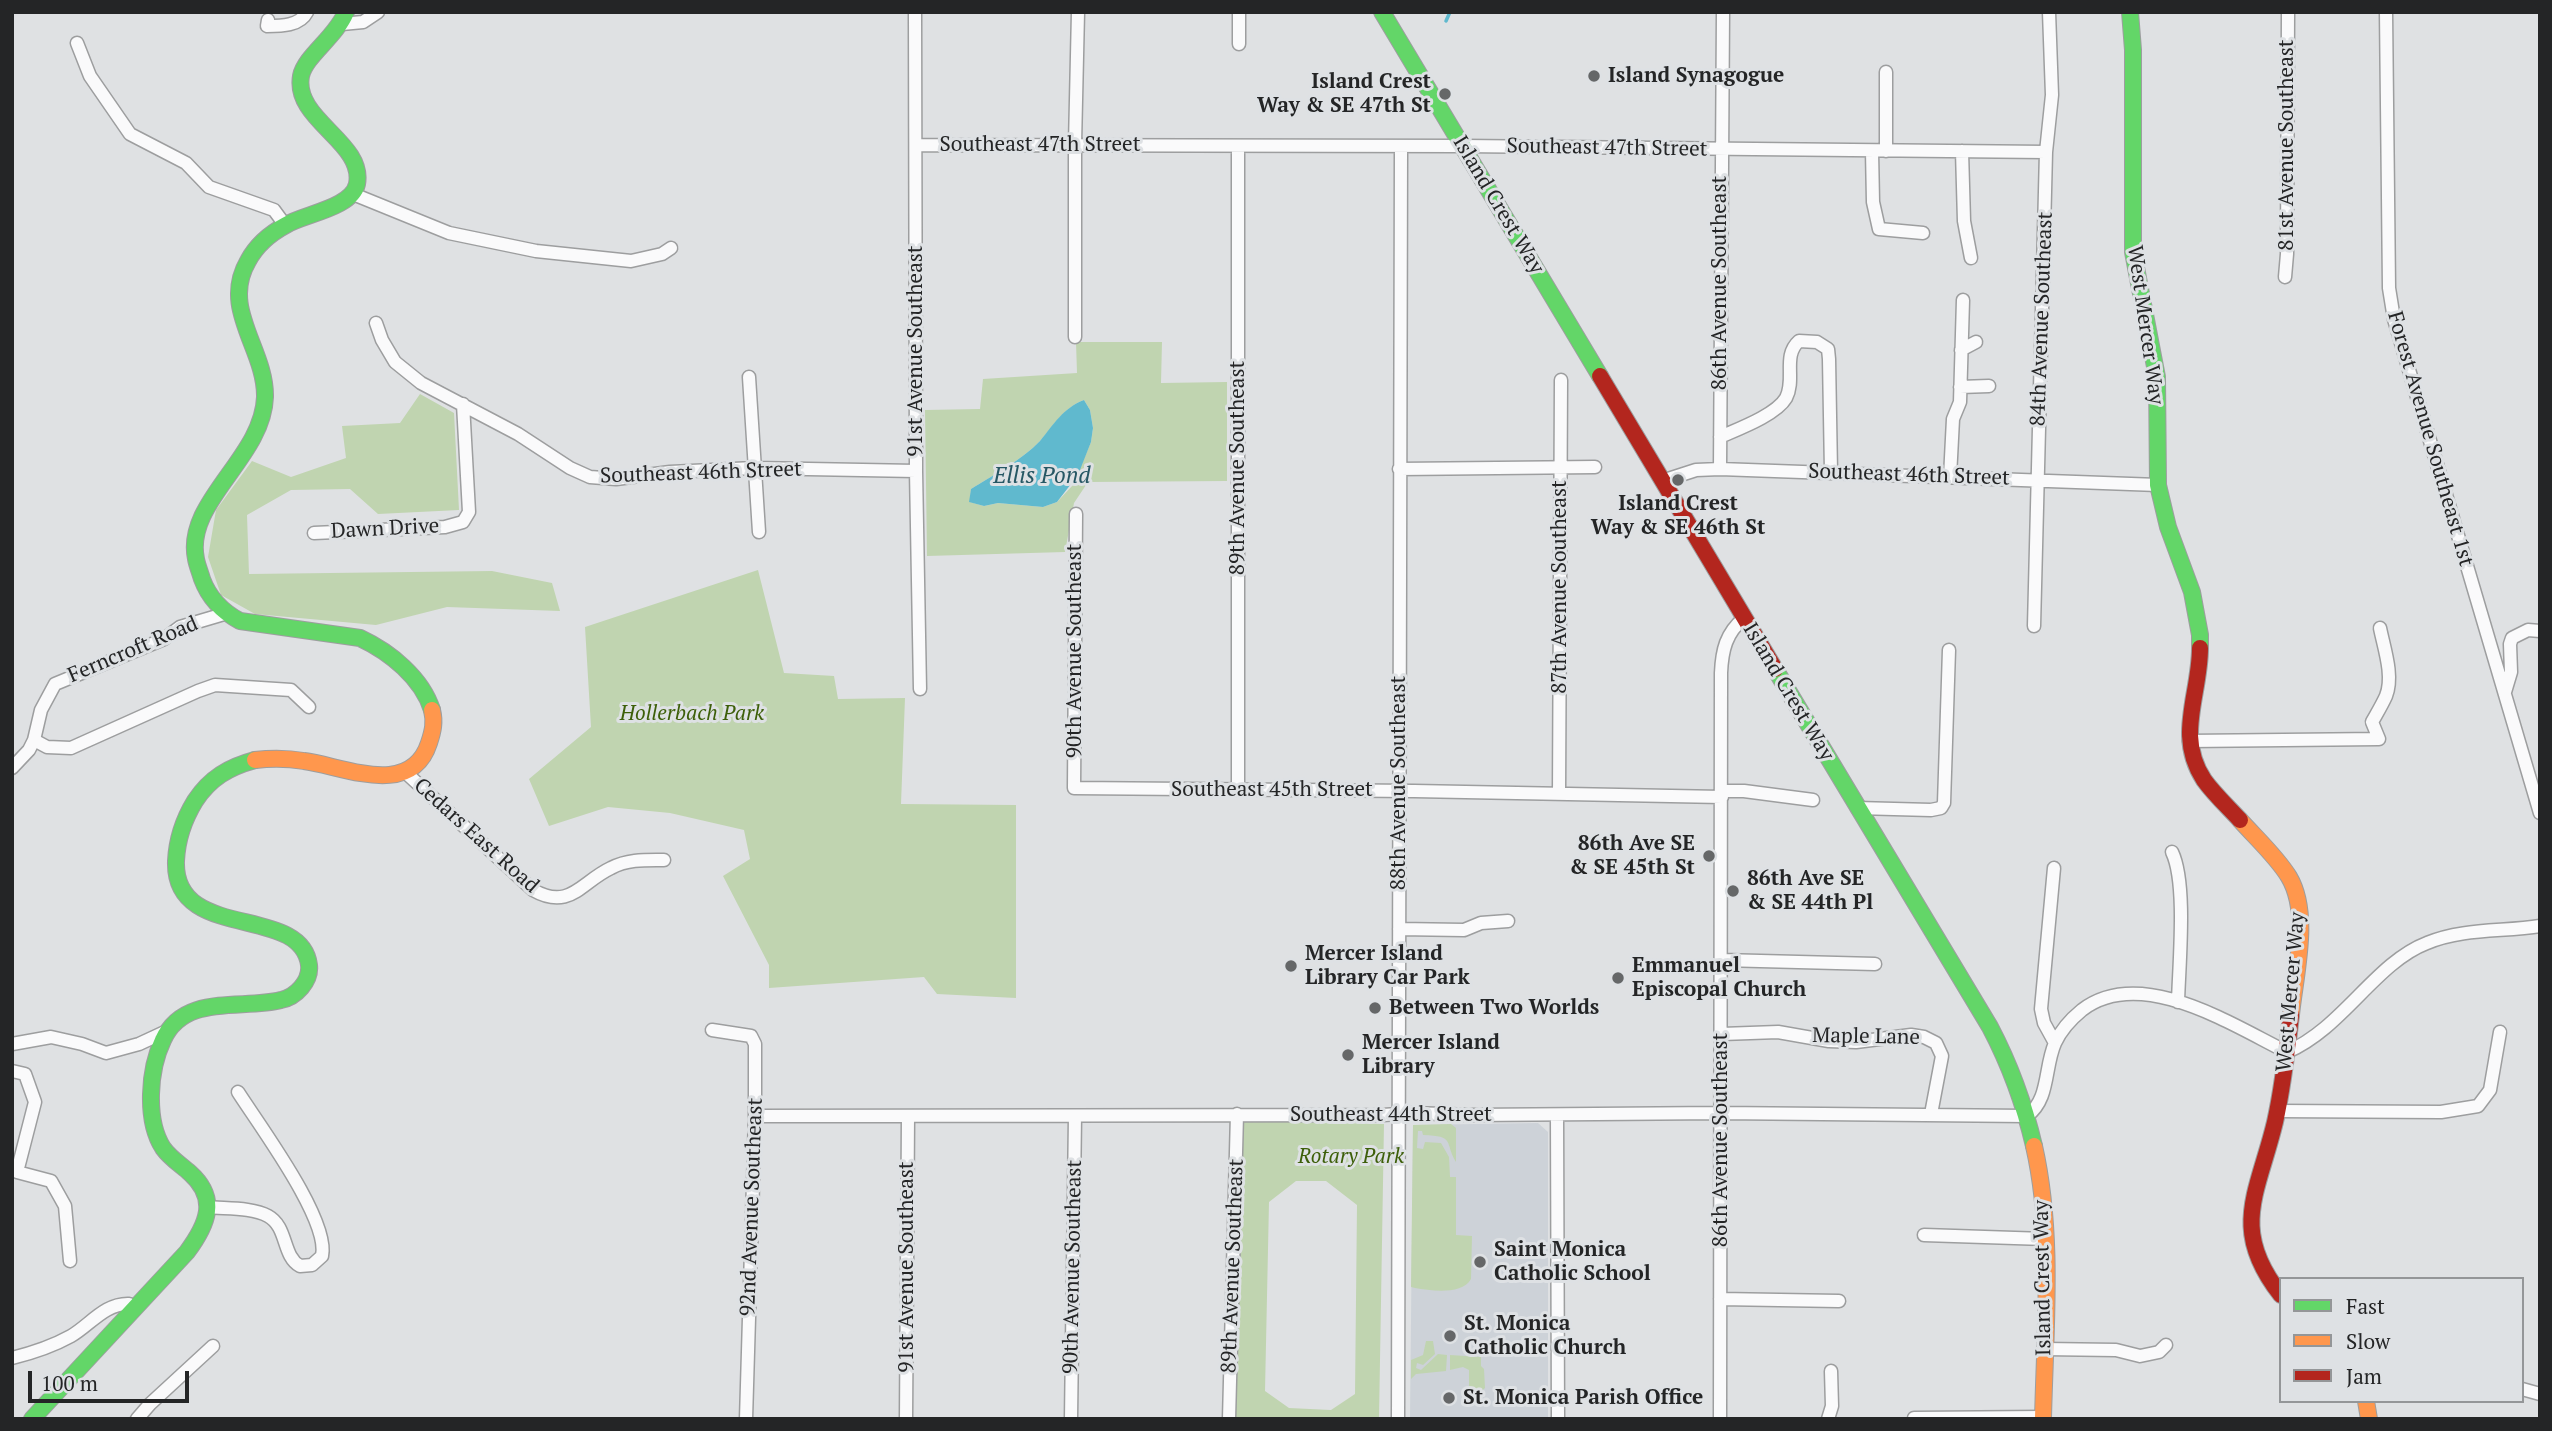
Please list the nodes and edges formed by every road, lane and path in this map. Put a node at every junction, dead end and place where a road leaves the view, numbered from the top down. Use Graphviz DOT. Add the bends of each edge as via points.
graph roads {
  1 [pos="307,12"];
  2 [pos="378,12"];
  3 [pos="915,12"];
  4 [pos="1078,12"];
  5 [pos="1239,12"];
  6 [pos="1382,12"];
  7 [pos="1723,12"];
  8 [pos="2049,12"];
  9 [pos="2130,12"];
  10 [pos="2288,12"];
  11 [pos="2386,12"];
  12 [pos="344,18"];
  13 [pos="268,20"];
  14 [pos="77,43"];
  15 [pos="1239,44"];
  16 [pos="1886,72"];
  17 [pos="1075,144"];
  18 [pos="916,145"];
  19 [pos="1238,146"];
  20 [pos="1463,146"];
  21 [pos="1401,147"];
  22 [pos="1721,150"];
  23 [pos="1872,151"];
  24 [pos="1886,151"];
  25 [pos="1962,151"];
  26 [pos="2046,152"];
  27 [pos="352,194"];
  28 [pos="285,225"];
  29 [pos="1923,233"];
  30 [pos="671,248"];
  31 [pos="1971,258"];
  32 [pos="2285,277"];
  33 [pos="1963,300"];
  34 [pos="376,323"];
  35 [pos="1075,337"];
  36 [pos="1976,342"];
  37 [pos="1961,350"];
  38 [pos="749,377"];
  39 [pos="1561,380"];
  40 [pos="1989,386"];
  41 [pos="1960,387"];
  42 [pos="463,404"];
  43 [pos="1720,437"];
  44 [pos="1595,467"];
  45 [pos="754,468"];
  46 [pos="1560,468"];
  47 [pos="1399,469"];
  48 [pos="1720,469"];
  49 [pos="916,471"];
  50 [pos="1831,472"];
  51 [pos="1950,477"];
  52 [pos="2038,480"];
  53 [pos="1662,481"];
  54 [pos="2158,485"];
  55 [pos="1076,514"];
  56 [pos="759,532"];
  57 [pos="314,533"];
  58 [pos="224,614"];
  59 [pos="1744,618"];
  60 [pos="2034,626"];
  61 [pos="2380,628"];
  62 [pos="2540,631"];
  63 [pos="1949,650"];
  64 [pos="920,689"];
  65 [pos="2504,693"];
  66 [pos="309,707"];
  67 [pos="34,740"];
  68 [pos="2189,741"];
  69 [pos="12,768"];
  70 [pos="404,771"];
  71 [pos="1074,788"];
  72 [pos="1238,790"];
  73 [pos="1399,791"];
  74 [pos="1559,794"];
  75 [pos="1722,794"];
  76 [pos="1813,800"];
  77 [pos="1857,808"];
  78 [pos="2540,813"];
  79 [pos="2172,852"];
  80 [pos="664,860"];
  81 [pos="2054,868"];
  82 [pos="1508,921"];
  83 [pos="2540,926"];
  84 [pos="1399,929"];
  85 [pos="1722,960"];
  86 [pos="1875,964"];
  87 [pos="2178,1002"];
  88 [pos="712,1030"];
  89 [pos="167,1031"];
  90 [pos="2500,1032"];
  91 [pos="1721,1034"];
  92 [pos="2055,1043"];
  93 [pos="12,1044"];
  94 [pos="2287,1052"];
  95 [pos="12,1071"];
  96 [pos="239,1092"];
  97 [pos="2278,1111"];
  98 [pos="1400,1113"];
  99 [pos="1720,1113"];
  100 [pos="1237,1114"];
  101 [pos="1931,1114"];
  102 [pos="1557,1115"];
  103 [pos="755,1116"];
  104 [pos="908,1116"];
  105 [pos="1075,1116"];
  106 [pos="2027,1116"];
  107 [pos="207,1207"];
  108 [pos="1924,1235"];
  109 [pos="2045,1239"];
  110 [pos="70,1261"];
  111 [pos="2279,1292"];
  112 [pos="1720,1299"];
  113 [pos="1839,1301"];
  114 [pos="133,1309"];
  115 [pos="2166,1345"];
  116 [pos="213,1346"];
  117 [pos="2044,1349"];
  118 [pos="12,1358"];
  119 [pos="1831,1371"];
  120 [pos="1914,1418"];
  121 [pos="2043,1418"];
  122 [pos="32,1419"];
  123 [pos="137,1419"];
  124 [pos="746,1419"];
  125 [pos="906,1419"];
  126 [pos="1071,1419"];
  127 [pos="1229,1419"];
  128 [pos="1398,1419"];
  129 [pos="1558,1419"];
  130 [pos="1720,1419"];
  131 [pos="1828,1419"];
  1 -- 13 [label="street" via="297,22 281,26 267,26"];
  2 -- 12 [label="street" via="363,22"];
  3 -- 18 [label="street, 91st Avenue Southeast"];
  4 -- 17 [label="street"];
  5 -- 15 [label="street"];
  6 -- 20 [label="street, Island Crest Way"];
  7 -- 22 [label="street, 86th Avenue Southeast"];
  8 -- 26 [label="street, 84th Avenue Southeast" via="2052,95"];
  9 -- 54 [label="street, West Mercer Way" via="2133,252 2157,377"];
  10 -- 32 [label="street, 81st Avenue Southeast"];
  11 -- 65 [label="street, Forest Avenue Southeast 1st" via="2391,302"];
  12 -- 27 [label="street" via="336,35 308,61 300,77 312,111 355,165 357,185"];
  14 -- 28 [label="street" via="90,76 130,134 186,163 209,187 274,210"];
  16 -- 24 [label="street"];
  17 -- 18 [label="street, Southeast 47th Street"];
  17 -- 19 [label="street, Southeast 47th Street"];
  17 -- 35 [label="street"];
  18 -- 49 [label="street, 91st Avenue Southeast"];
  19 -- 21 [label="street, Southeast 47th Street"];
  19 -- 72 [label="street, 89th Avenue Southeast"];
  20 -- 21 [label="street, Southeast 47th Street"];
  20 -- 22 [label="street, Southeast 47th Street"];
  20 -- 53 [label="street, Island Crest Way"];
  21 -- 47 [label="street, 88th Avenue Southeast"];
  22 -- 23 [label="street, Southeast 47th Street"];
  22 -- 43 [label="street, 86th Avenue Southeast"];
  23 -- 24 [label="street, Southeast 47th Street"];
  23 -- 29 [label="street" via="1873,202 1879,229"];
  24 -- 25 [label="street, Southeast 47th Street"];
  25 -- 26 [label="street, Southeast 47th Street"];
  25 -- 31 [label="street" via="1964,221"];
  26 -- 52 [label="street, 84th Avenue Southeast"];
  27 -- 28 [label="street" via="336,206"];
  27 -- 30 [label="street" via="449,233 536,251 631,261"];
  28 -- 58 [label="street" via="254,251 239,281 240,316 265,392 263,419 248,453 215,494 197,528 196,562"];
  33 -- 37 [label="street"];
  34 -- 42 [label="street, Southeast 46th Street" via="395,362 421,383"];
  36 -- 37 [label="street"];
  37 -- 41 [label="street"];
  38 -- 45 [label="street"];
  39 -- 46 [label="street, 87th Avenue Southeast"];
  40 -- 41 [label="street"];
  41 -- 51 [label="street"];
  42 -- 45 [label="street, Southeast 46th Street" via="590,477"];
  42 -- 57 [label="street, Dawn Drive" via="469,512 463,522 445,527"];
  43 -- 48 [label="street, 86th Avenue Southeast"];
  43 -- 50 [label="street" via="1781,404 1788,391 1790,352 1799,341 1817,342 1828,349"];
  44 -- 46 [label="street"];
  45 -- 49 [label="street, Southeast 46th Street"];
  45 -- 56 [label="street"];
  46 -- 47 [label="street"];
  46 -- 74 [label="street, 87th Avenue Southeast"];
  47 -- 73 [label="street, 88th Avenue Southeast"];
  48 -- 50 [label="street, Southeast 46th Street"];
  48 -- 53 [label="street, Southeast 46th Street" via="1696,470"];
  49 -- 64 [label="street, 91st Avenue Southeast"];
  50 -- 51 [label="street, Southeast 46th Street"];
  51 -- 52 [label="street, Southeast 46th Street"];
  52 -- 54 [label="street, Southeast 46th Street"];
  52 -- 60 [label="street, 84th Avenue Southeast"];
  53 -- 59 [label="street, Island Crest Way"];
  54 -- 68 [label="street, West Mercer Way" via="2192,592 2200,635"];
  55 -- 71 [label="street, 90th Avenue Southeast"];
  58 -- 67 [label="street, Ferncroft Road" via="180,627 162,640 59,681 41,710"];
  58 -- 70 [label="street" via="240,621 360,638 384,650 421,688 434,718 427,750"];
  59 -- 75 [label="street, 86th Avenue Southeast" via="1733,626 1722,654"];
  59 -- 77 [label="street, Island Crest Way"];
  61 -- 68 [label="street" via="2388,682 2387,694 2372,722 2379,739"];
  62 -- 65 [label="street" via="2528,630 2512,638 2511,672"];
  63 -- 77 [label="street" via="1944,803 1931,810"];
  65 -- 78 [label="street, Forest Avenue Southeast 1st"];
  66 -- 67 [label="street" via="290,690 215,685 71,748 47,747"];
  67 -- 69 [label="street, Ferncroft Road"];
  68 -- 94 [label="street, West Mercer Way" via="2204,780 2286,872 2300,901"];
  70 -- 80 [label="street, Cedars East Road" via="545,896 572,895 627,861"];
  70 -- 89 [label="street" via="364,775 288,758 266,758 236,765 205,787 177,844 176,872 183,892 209,912 289,937 305,949 308,975 304,985 283,1000 195,1011"];
  71 -- 72 [label="street, Southeast 45th Street"];
  72 -- 73 [label="street, Southeast 45th Street"];
  73 -- 74 [label="street, Southeast 45th Street"];
  73 -- 84 [label="street, 88th Avenue Southeast"];
  74 -- 75 [label="street, Southeast 45th Street"];
  75 -- 76 [label="street, Southeast 45th Street" via="1744,791"];
  75 -- 85 [label="street, 86th Avenue Southeast"];
  77 -- 106 [label="street, Island Crest Way" via="1993,1035"];
  79 -- 87 [label="street" via="2180,885"];
  81 -- 92 [label="street" via="2041,1009"];
  82 -- 84 [label="street" via="1464,930"];
  83 -- 94 [label="street" via="2428,942 2391,966 2313,1039"];
  84 -- 98 [label="street, 88th Avenue Southeast"];
  85 -- 86 [label="street"];
  85 -- 91 [label="street, 86th Avenue Southeast"];
  87 -- 92 [label="street" via="2140,994 2101,999 2072,1018"];
  87 -- 94 [label="street"];
  88 -- 103 [label="street, 92nd Avenue Southeast" via="751,1036 755,1044"];
  89 -- 93 [label="street" via="106,1053 51,1037"];
  89 -- 107 [label="street" via="157,1059 153,1119 167,1153 200,1182"];
  90 -- 97 [label="street" via="2490,1090 2478,1106 2441,1112"];
  91 -- 99 [label="street, 86th Avenue Southeast"];
  91 -- 101 [label="street, Maple Lane" via="1778,1032 1856,1042 1924,1037 1936,1043 1942,1056"];
  92 -- 106 [label="street" via="2042,1099"];
  94 -- 97 [label="street, West Mercer Way"];
  95 -- 110 [label="street" via="25,1074 35,1102 17,1172 51,1181 65,1206"];
  96 -- 107 [label="street" via="306,1199 320,1229 322,1256 312,1265 300,1266 291,1257 283,1231 270,1217"];
  97 -- 111 [label="street, West Mercer Way" via="2252,1223 2254,1249"];
  98 -- 100 [label="street, Southeast 44th Street"];
  98 -- 102 [label="street, Southeast 44th Street"];
  98 -- 128 [label="street, 88th Avenue Southeast"];
  99 -- 101 [label="street, Southeast 44th Street"];
  99 -- 102 [label="street, Southeast 44th Street"];
  99 -- 112 [label="street, 86th Avenue Southeast"];
  100 -- 105 [label="street, Southeast 44th Street"];
  100 -- 127 [label="street, 89th Avenue Southeast"];
  101 -- 106 [label="street, Southeast 44th Street"];
  102 -- 129 [label="street"];
  103 -- 104 [label="street, Southeast 44th Street"];
  103 -- 124 [label="street, 92nd Avenue Southeast"];
  104 -- 105 [label="street, Southeast 44th Street"];
  104 -- 125 [label="street, 91st Avenue Southeast"];
  105 -- 126 [label="street, 90th Avenue Southeast"];
  106 -- 109 [label="street, Island Crest Way" via="2041,1187"];
  107 -- 114 [label="street" via="198,1238"];
  108 -- 109 [label="street"];
  109 -- 117 [label="street, Island Crest Way"];
  112 -- 113 [label="street"];
  112 -- 130 [label="street, 86th Avenue Southeast"];
  114 -- 118 [label="street" via="129,1304 108,1309 71,1336"];
  114 -- 122 [label="street"];
  115 -- 117 [label="street" via="2159,1352 2140,1356 2116,1350"];
  116 -- 123 [label="street"];
  117 -- 121 [label="street, Island Crest Way"];
  119 -- 131 [label="street"];
  120 -- 121 [label="street"];
}
